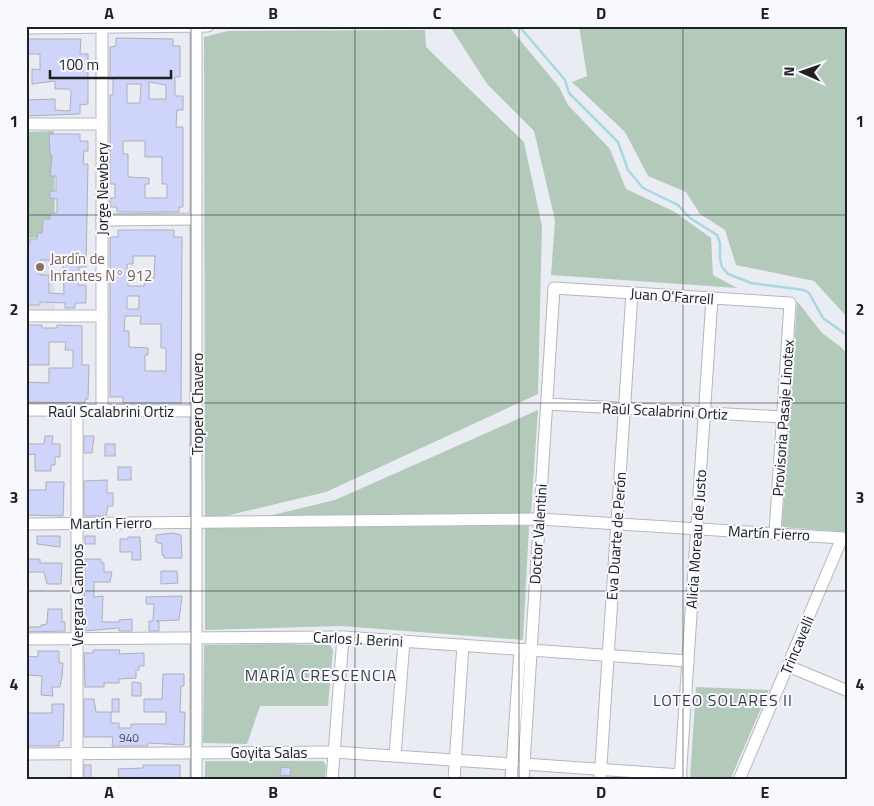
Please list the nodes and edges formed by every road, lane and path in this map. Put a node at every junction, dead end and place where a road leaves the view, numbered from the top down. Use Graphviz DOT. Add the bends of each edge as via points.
graph roads {
  1 [pos="49,27"];
  2 [pos="202,27"];
  3 [pos="26,28"];
  4 [pos="102,28"];
  5 [pos="26,124"];
  6 [pos="102,124"];
  7 [pos="196,219"];
  8 [pos="102,220"];
  9 [pos="554,288"];
  10 [pos="632,293"];
  11 [pos="712,298"];
  12 [pos="790,303"];
  13 [pos="26,316"];
  14 [pos="102,316"];
  15 [pos="547,404"];
  16 [pos="624,409"];
  17 [pos="26,410"];
  18 [pos="77,410"];
  19 [pos="102,410"];
  20 [pos="197,411"];
  21 [pos="704,413"];
  22 [pos="782,417"];
  23 [pos="539,519"];
  24 [pos="196,523"];
  25 [pos="26,524"];
  26 [pos="77,524"];
  27 [pos="617,524"];
  28 [pos="697,529"];
  29 [pos="775,533"];
  30 [pos="845,539"];
  31 [pos="197,637"];
  32 [pos="343,637"];
  33 [pos="26,639"];
  34 [pos="77,639"];
  35 [pos="404,641"];
  36 [pos="463,645"];
  37 [pos="525,650"];
  38 [pos="608,655"];
  39 [pos="688,661"];
  40 [pos="788,666"];
  41 [pos="848,691"];
  42 [pos="196,752"];
  43 [pos="334,752"];
  44 [pos="76,753"];
  45 [pos="26,754"];
  46 [pos="395,755"];
  47 [pos="455,759"];
  48 [pos="512,764"];
  49 [pos="524,764"];
  50 [pos="600,775"];
  51 [pos="681,777"];
  52 [pos="77,780"];
  53 [pos="196,780"];
  54 [pos="332,780"];
  55 [pos="454,780"];
  56 [pos="511,780"];
  57 [pos="523,780"];
  58 [pos="739,780"];
  1 -- 3 [label="street"];
  1 -- 4 [label="street"];
  2 -- 4 [label="street"];
  2 -- 7 [label="street, Tropero Chavero"];
  4 -- 6 [label="street, Jorge Newbery"];
  5 -- 6 [label="street"];
  6 -- 8 [label="street, Jorge Newbery"];
  7 -- 8 [label="street"];
  7 -- 20 [label="street, Tropero Chavero"];
  8 -- 14 [label="street, Jorge Newbery"];
  9 -- 10 [label="street, Juan O'Farrell"];
  9 -- 15 [label="street, Doctor Valentini"];
  10 -- 11 [label="street, Juan O'Farrell"];
  10 -- 16 [label="street, Eva Duarte de Perón"];
  11 -- 12 [label="street, Juan O'Farrell"];
  11 -- 21 [label="street, Alicia Moreau de Justo"];
  12 -- 22 [label="street, Provisoria Pasaje Linotex"];
  13 -- 14 [label="street"];
  14 -- 19 [label="street, Jorge Newbery"];
  15 -- 16 [label="street, Raúl Scalabrini Ortiz"];
  15 -- 23 [label="street, Doctor Valentini"];
  16 -- 21 [label="street, Raúl Scalabrini Ortiz"];
  16 -- 27 [label="street, Eva Duarte de Perón"];
  17 -- 18 [label="street, Raúl Scalabrini Ortiz"];
  18 -- 19 [label="street, Raúl Scalabrini Ortiz"];
  18 -- 26 [label="street, Vergara Campos"];
  19 -- 20 [label="street, Raúl Scalabrini Ortiz"];
  20 -- 24 [label="street, Tropero Chavero"];
  21 -- 22 [label="street, Raúl Scalabrini Ortiz"];
  21 -- 28 [label="street, Alicia Moreau de Justo"];
  22 -- 29 [label="street, Provisoria Pasaje Linotex"];
  23 -- 24 [label="street, Martín Fierro"];
  23 -- 27 [label="street, Martín Fierro"];
  23 -- 37 [label="street, Doctor Valentini"];
  24 -- 26 [label="street, Martín Fierro"];
  24 -- 31 [label="street, Tropero Chavero"];
  25 -- 26 [label="street, Martín Fierro"];
  26 -- 34 [label="street, Vergara Campos"];
  27 -- 28 [label="street, Martín Fierro"];
  27 -- 38 [label="street, Eva Duarte de Perón"];
  28 -- 29 [label="street, Martín Fierro"];
  28 -- 39 [label="street, Alicia Moreau de Justo"];
  29 -- 30 [label="street, Martín Fierro"];
  30 -- 40 [label="street, Trincavelli"];
  31 -- 32 [label="street, Carlos J. Berini"];
  31 -- 34 [label="street, Carlos J. Berini"];
  31 -- 42 [label="street, Tropero Chavero"];
  32 -- 35 [label="street, Carlos J. Berini"];
  32 -- 43 [label="street"];
  33 -- 34 [label="street, Carlos J. Berini"];
  34 -- 44 [label="street, Vergara Campos"];
  35 -- 36 [label="street, Carlos J. Berini"];
  35 -- 46 [label="street"];
  36 -- 37 [label="street, Carlos J. Berini"];
  36 -- 47 [label="street"];
  37 -- 38 [label="street, Carlos J. Berini"];
  37 -- 48 [label="street, Doctor Valentini"];
  37 -- 49 [label="street, Doctor Valentini"];
  38 -- 39 [label="street, Carlos J. Berini"];
  38 -- 50 [label="street, Eva Duarte de Perón"];
  39 -- 51 [label="street, Alicia Moreau de Justo"];
  40 -- 41 [label="street"];
  40 -- 58 [label="street, Trincavelli"];
  42 -- 43 [label="street, Goyita Salas"];
  42 -- 44 [label="street, Goyita Salas"];
  42 -- 53 [label="street, Tropero Chavero"];
  43 -- 46 [label="street, Goyita Salas"];
  43 -- 54 [label="street"];
  44 -- 45 [label="street, Goyita Salas"];
  44 -- 52 [label="street, Vergara Campos"];
  46 -- 47 [label="street, Goyita Salas"];
  47 -- 48 [label="street, Goyita Salas"];
  47 -- 55 [label="street"];
  48 -- 56 [label="street, Doctor Valentini"];
  49 -- 50 [label="street"];
  49 -- 57 [label="street, Doctor Valentini"];
  50 -- 51 [label="street"];
}
